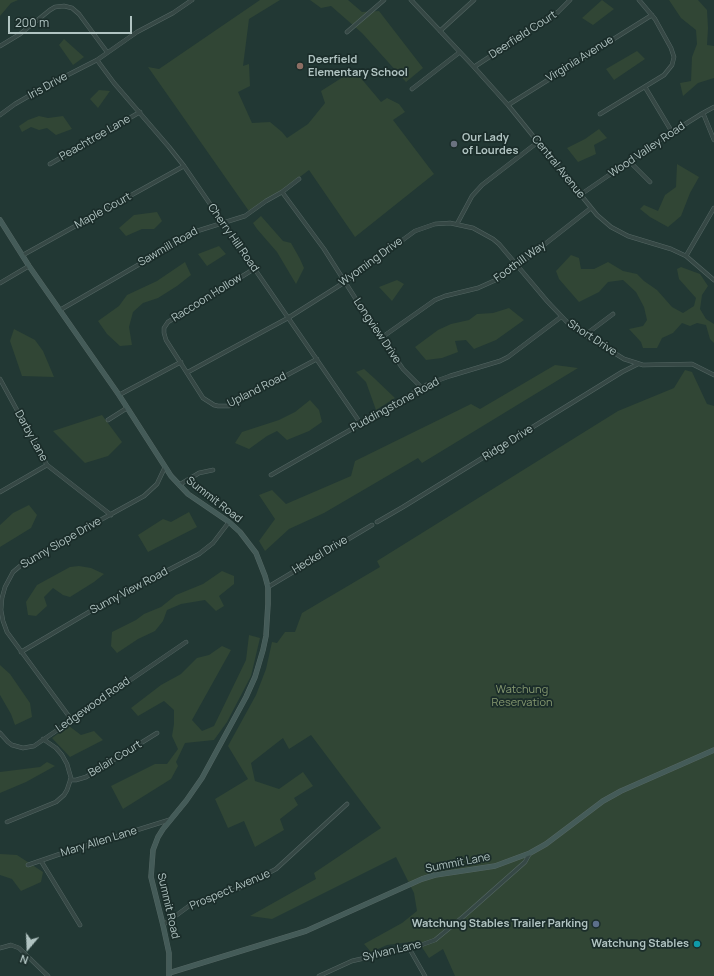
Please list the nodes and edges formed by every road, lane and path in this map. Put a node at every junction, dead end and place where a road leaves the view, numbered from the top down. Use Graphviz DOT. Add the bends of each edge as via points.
graph roads {
  1 [pos="192,0"];
  2 [pos="384,0"];
  3 [pos="411,0"];
  4 [pos="474,0"];
  5 [pos="570,0"];
  6 [pos="639,0"];
  7 [pos="652,15"];
  8 [pos="440,31"];
  9 [pos="347,32"];
  10 [pos="0,46"];
  11 [pos="107,52"];
  12 [pos="460,52"];
  13 [pos="97,60"];
  14 [pos="474,67"];
  15 [pos="645,87"];
  16 [pos="412,89"];
  17 [pos="508,105"];
  18 [pos="714,107"];
  19 [pos="140,112"];
  20 [pos="703,113"];
  21 [pos="600,114"];
  22 [pos="0,115"];
  23 [pos="672,132"];
  24 [pos="714,140"];
  25 [pos="538,142"];
  26 [pos="629,161"];
  27 [pos="50,164"];
  28 [pos="184,166"];
  29 [pos="299,179"];
  30 [pos="650,182"];
  31 [pos="282,192"];
  32 [pos="580,194"];
  33 [pos="591,208"];
  34 [pos="714,208"];
  35 [pos="0,220"];
  36 [pos="222,222"];
  37 [pos="457,224"];
  38 [pos="23,255"];
  39 [pos="686,256"];
  40 [pos="29,266"];
  41 [pos="517,266"];
  42 [pos="254,269"];
  43 [pos="714,280"];
  44 [pos="0,282"];
  45 [pos="345,282"];
  46 [pos="60,310"];
  47 [pos="613,314"];
  48 [pos="561,317"];
  49 [pos="288,318"];
  50 [pos="585,335"];
  51 [pos="381,338"];
  52 [pos="317,359"];
  53 [pos="181,362"];
  54 [pos="638,364"];
  55 [pos="188,372"];
  56 [pos="714,375"];
  57 [pos="0,379"];
  58 [pos="422,388"];
  59 [pos="119,395"];
  60 [pos="128,408"];
  61 [pos="108,420"];
  62 [pos="361,424"];
  63 [pos="47,465"];
  64 [pos="165,467"];
  65 [pos="213,470"];
  66 [pos="271,475"];
  67 [pos="179,485"];
  68 [pos="0,492"];
  69 [pos="111,515"];
  70 [pos="230,522"];
  71 [pos="377,522"];
  72 [pos="372,525"];
  73 [pos="268,587"];
  74 [pos="186,642"];
  75 [pos="21,652"];
  76 [pos="71,719"];
  77 [pos="0,734"];
  78 [pos="157,734"];
  79 [pos="44,739"];
  80 [pos="714,750"];
  81 [pos="70,780"];
  82 [pos="347,804"];
  83 [pos="169,820"];
  84 [pos="6,822"];
  85 [pos="530,852"];
  86 [pos="41,861"];
  87 [pos="28,865"];
  88 [pos="163,924"];
  89 [pos="80,925"];
  90 [pos="0,948"];
  91 [pos="409,948"];
  92 [pos="169,974"];
  93 [pos="48,976"];
  94 [pos="318,976"];
  95 [pos="425,976"];
  1 -- 11 [label="street, Iris Drive"];
  2 -- 9 [label="street"];
  3 -- 8 [label="street, Central Avenue"];
  4 -- 8 [label="street"];
  5 -- 14 [label="street, Deerfield Court" via="558,12"];
  6 -- 7 [label="street"];
  7 -- 15 [label="street" via="671,48 674,61 667,72"];
  7 -- 17 [label="street, Virginia Avenue"];
  8 -- 12 [label="street, Central Avenue"];
  10 -- 11 [label="street" via="50,10 64,6 79,14"];
  11 -- 13 [label="street, Iris Drive"];
  12 -- 14 [label="street, Central Avenue"];
  12 -- 16 [label="street"];
  13 -- 19 [label="street, Cherry Hill Road"];
  13 -- 22 [label="street, Iris Drive" via="48,85"];
  14 -- 17 [label="street, Central Avenue"];
  15 -- 21 [label="street"];
  15 -- 23 [label="street"];
  17 -- 25 [label="street, Central Avenue"];
  18 -- 20 [label="street, Wood Valley Road"];
  19 -- 27 [label="street, Peachtree Lane"];
  19 -- 28 [label="street, Cherry Hill Road"];
  20 -- 23 [label="street, Wood Valley Road"];
  20 -- 24 [label="street"];
  23 -- 26 [label="street, Wood Valley Road"];
  25 -- 32 [label="street, Central Avenue"];
  25 -- 37 [label="street" via="482,185 472,196"];
  26 -- 30 [label="street"];
  26 -- 32 [label="street, Wood Valley Road"];
  28 -- 36 [label="street, Cherry Hill Road"];
  28 -- 38 [label="street, Maple Court"];
  29 -- 31 [label="street, Sawmill Road"];
  31 -- 36 [label="street, Sawmill Road" via="245,216"];
  31 -- 45 [label="street, Longview Drive"];
  32 -- 33 [label="street, Central Avenue"];
  33 -- 39 [label="street, Central Avenue" via="620,232"];
  33 -- 41 [label="street, Foothill Way"];
  34 -- 39 [label="street"];
  35 -- 38 [label="main road, Summit Road"];
  36 -- 42 [label="street, Cherry Hill Road"];
  36 -- 46 [label="street, Sawmill Road" via="197,231"];
  37 -- 41 [label="street, Short Drive" via="487,234"];
  37 -- 45 [label="street, Wyoming Drive" via="435,224 415,231"];
  38 -- 40 [label="main road, Summit Road"];
  39 -- 43 [label="street, Central Avenue"];
  40 -- 44 [label="street"];
  40 -- 46 [label="main road, Summit Road"];
  41 -- 48 [label="street, Short Drive"];
  41 -- 51 [label="street, Foothill Way" via="488,284 434,300"];
  42 -- 49 [label="street, Cherry Hill Road"];
  42 -- 53 [label="street, Raccoon Hollow" via="166,324 165,338"];
  45 -- 49 [label="street, Wyoming Drive"];
  45 -- 51 [label="street, Longview Drive"];
  46 -- 59 [label="main road, Summit Road"];
  47 -- 50 [label="street"];
  48 -- 50 [label="street, Short Drive"];
  48 -- 58 [label="street, Puddingstone Road" via="508,357 438,380"];
  49 -- 52 [label="street, Cherry Hill Road"];
  49 -- 55 [label="street, Wyoming Drive"];
  50 -- 54 [label="street, Short Drive" via="624,359"];
  51 -- 58 [label="street, Longview Drive" via="403,369"];
  52 -- 55 [label="street, Upland Road" via="224,407 207,401"];
  52 -- 62 [label="street, Cherry Hill Road"];
  53 -- 55 [label="street, Raccoon Hollow"];
  53 -- 59 [label="street"];
  54 -- 56 [label="street, Short Drive" via="692,364"];
  54 -- 71 [label="street, Ridge Drive"];
  57 -- 63 [label="street, Darby Lane"];
  58 -- 62 [label="street, Puddingstone Road"];
  59 -- 60 [label="main road, Summit Road"];
  60 -- 61 [label="street"];
  60 -- 64 [label="main road, Summit Road"];
  62 -- 66 [label="street, Puddingstone Road"];
  63 -- 68 [label="street"];
  63 -- 69 [label="street, Darby Lane"];
  64 -- 67 [label="main road, Summit Road"];
  64 -- 69 [label="street, Sunny Slope Drive" via="160,479 149,492"];
  65 -- 67 [label="street" via="198,473"];
  67 -- 70 [label="main road, Summit Road"];
  69 -- 75 [label="street, Sunny Slope Drive" via="26,561 10,577 2,598 2,616 7,632"];
  70 -- 73 [label="main road, Summit Road" via="256,552"];
  70 -- 75 [label="street, Sunny View Road" via="213,543 198,554 101,605"];
  72 -- 73 [label="street, Heckel Drive"];
  73 -- 83 [label="main road, Summit Road" via="266,636 251,687 198,785"];
  74 -- 76 [label="street, Ledgewood Road"];
  75 -- 76 [label="street, Sunny Slope Drive"];
  76 -- 79 [label="street, Ledgewood Road"];
  77 -- 79 [label="street, Ledgewood Road" via="12,745 23,748 34,746"];
  78 -- 81 [label="street, Belair Court" via="86,777"];
  79 -- 81 [label="street" via="62,755 69,768"];
  80 -- 85 [label="main road, Summit Lane" via="603,801 546,844"];
  81 -- 84 [label="street" via="64,795 56,802"];
  82 -- 88 [label="street, Prospect Avenue" via="276,869 240,888 189,906"];
  83 -- 86 [label="street, Mary Allen Lane"];
  83 -- 88 [label="main road, Summit Road" via="155,844 150,868"];
  85 -- 91 [label="street, Sylvan Lane" via="525,862 435,940"];
  85 -- 92 [label="main road, Summit Lane" via="495,866 422,879 306,931"];
  86 -- 87 [label="street, Mary Allen Lane"];
  86 -- 89 [label="street"];
  88 -- 92 [label="main road, Summit Road" via="169,953"];
  90 -- 93 [label="street" via="19,948"];
  91 -- 94 [label="street, Sylvan Lane" via="352,961"];
  91 -- 95 [label="street"];
}
